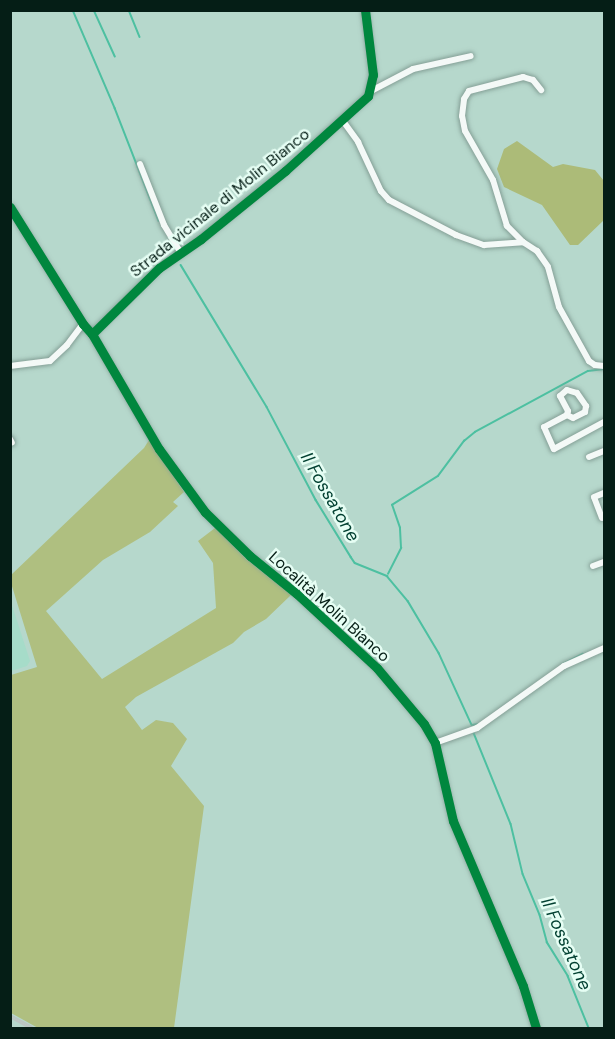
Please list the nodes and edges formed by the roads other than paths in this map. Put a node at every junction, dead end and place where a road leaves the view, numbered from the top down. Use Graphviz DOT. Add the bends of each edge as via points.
graph roads {
  1 [pos="365,10"];
  2 [pos="471,56"];
  3 [pos="541,90"];
  4 [pos="370,94"];
  5 [pos="343,121"];
  6 [pos="140,164"];
  7 [pos="10,207"];
  8 [pos="523,242"];
  9 [pos="181,253"];
  10 [pos="82,324"];
  11 [pos="92,334"];
  12 [pos="10,366"];
  13 [pos="604,366"];
  14 [pos="567,415"];
  15 [pos="604,422"];
  16 [pos="604,451"];
  17 [pos="590,457"];
  18 [pos="604,493"];
  19 [pos="602,519"];
  20 [pos="604,562"];
  21 [pos="593,566"];
  22 [pos="604,648"];
  23 [pos="435,744"];
  24 [pos="536,1029"];
  1 -- 4 [label="street" via="372,57"];
  2 -- 4 [label="street, Strada vicinale di Molin Bianco" via="412,69"];
  3 -- 8 [label="street" via="523,76 469,91 464,99 465,131 493,180 507,226"];
  4 -- 5 [label="street, Strada vicinale di Molin Bianco"];
  5 -- 8 [label="street" via="389,200 484,245"];
  5 -- 9 [label="street, Strada vicinale di Molin Bianco"];
  6 -- 9 [label="street, Strada vicinale di Molin Bianco" via="164,225"];
  7 -- 10 [label="street, Località Molin Bianco"];
  8 -- 13 [label="street" via="537,250 548,267 559,307 589,361"];
  9 -- 11 [label="street, Strada vicinale di Molin Bianco" via="159,268"];
  10 -- 11 [label="street, Località Molin Bianco"];
  10 -- 12 [label="street" via="50,361"];
  11 -- 23 [label="street, Località Molin Bianco" via="159,449 205,512 377,668 424,724"];
  14 -- 14 [label="street" via="573,418 585,412 586,406 577,393 567,390 560,396"];
  14 -- 15 [label="street" via="544,427 554,449"];
  16 -- 17 [label="street"];
  18 -- 19 [label="street" via="594,497"];
  20 -- 21 [label="street"];
  22 -- 23 [label="street" via="564,666 477,728"];
  23 -- 24 [label="street, Località Molin Bianco" via="453,821 523,986"];
}
